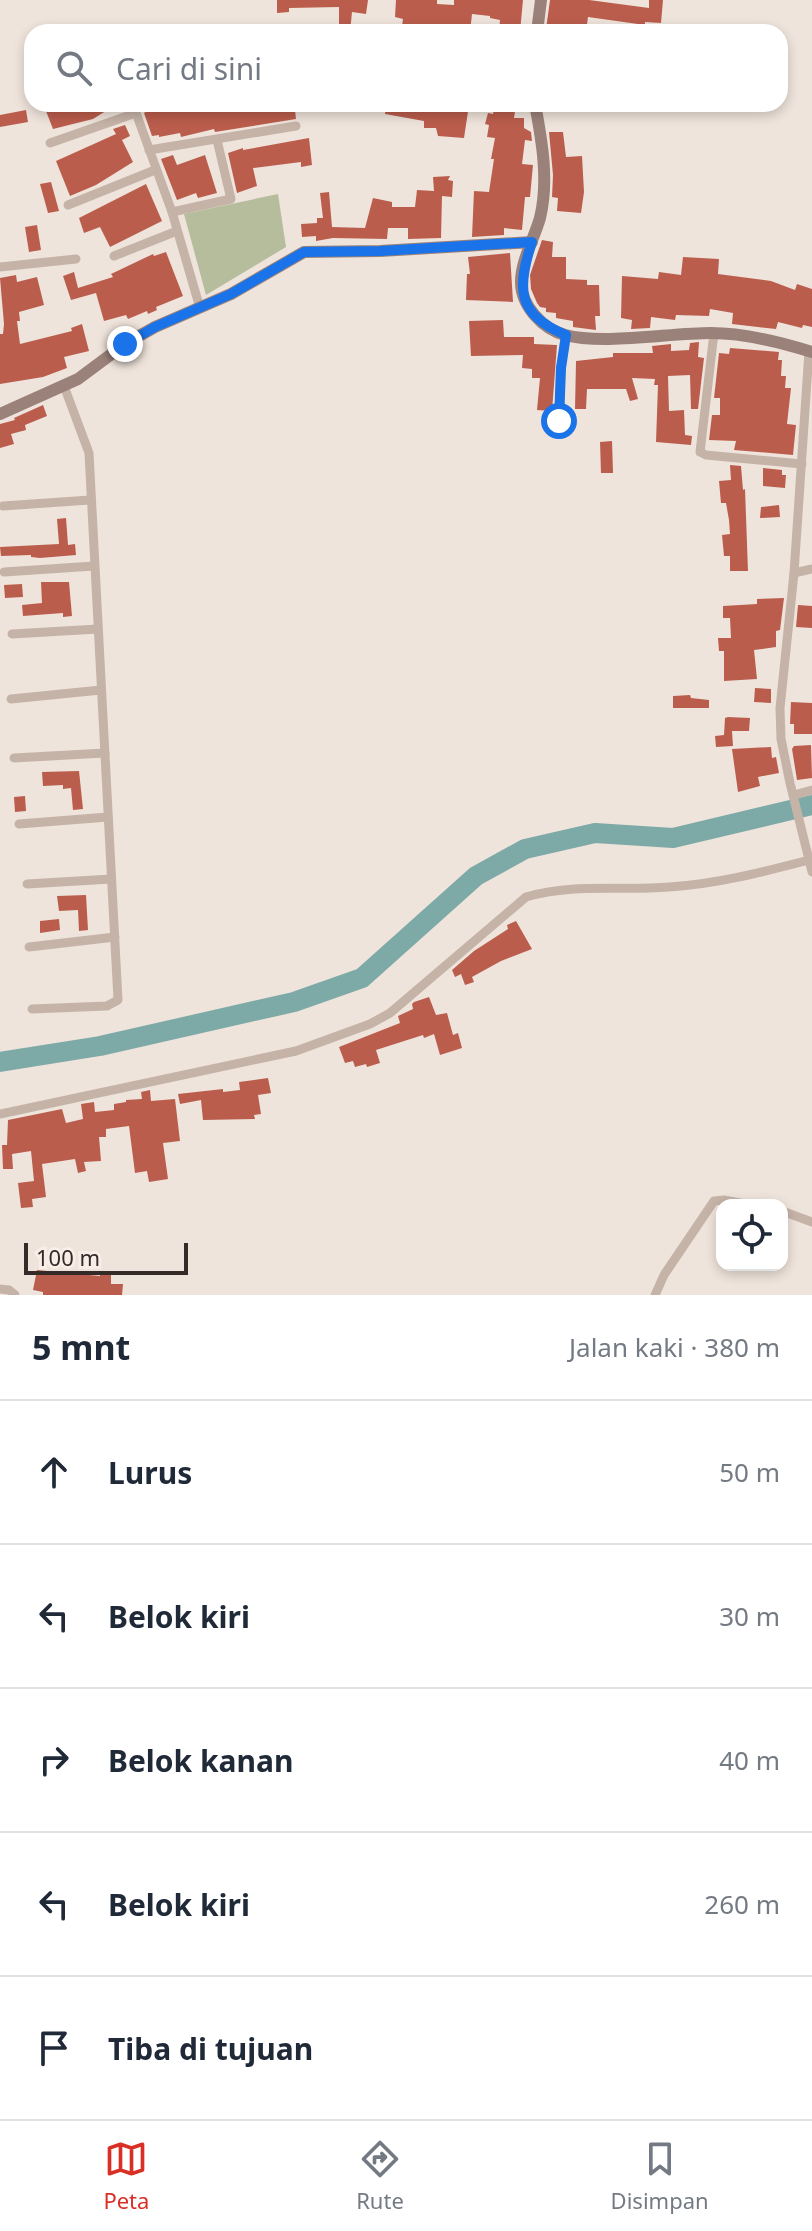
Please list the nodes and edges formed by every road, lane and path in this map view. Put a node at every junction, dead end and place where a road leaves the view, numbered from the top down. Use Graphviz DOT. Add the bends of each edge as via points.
graph roads {
  1 [pos="541,0"];
  2 [pos="538,24"];
  3 [pos="125,112"];
  4 [pos="136,112"];
  5 [pos="536,112"];
  6 [pos="296,126"];
  7 [pos="217,140"];
  8 [pos="50,143"];
  9 [pos="149,150"];
  10 [pos="155,170"];
  11 [pos="68,205"];
  12 [pos="172,212"];
  13 [pos="177,231"];
  14 [pos="532,242"];
  15 [pos="114,256"];
  16 [pos="76,259"];
  17 [pos="0,267"];
  18 [pos="200,308"];
  19 [pos="714,333"];
  20 [pos="566,335"];
  21 [pos="811,352"];
  22 [pos="64,386"];
  23 [pos="0,414"];
  24 [pos="559,421"];
  25 [pos="807,451"];
  26 [pos="802,464"];
  27 [pos="90,500"];
  28 [pos="3,506"];
  29 [pos="94,566"];
  30 [pos="812,569"];
  31 [pos="4,572"];
  32 [pos="794,573"];
  33 [pos="98,629"];
  34 [pos="12,634"];
  35 [pos="101,690"];
  36 [pos="11,699"];
  37 [pos="105,753"];
  38 [pos="14,758"];
  39 [pos="812,790"];
  40 [pos="793,792"];
  41 [pos="108,817"];
  42 [pos="19,824"];
  43 [pos="809,860"];
  44 [pos="812,872"];
  45 [pos="111,879"];
  46 [pos="27,884"];
  47 [pos="115,937"];
  48 [pos="29,947"];
  49 [pos="32,1009"];
  50 [pos="0,1114"];
  51 [pos="716,1201"];
  52 [pos="788,1213"];
  53 [pos="812,1222"];
  54 [pos="0,1289"];
  55 [pos="15,1295"];
  56 [pos="655,1295"];
  1 -- 2 [label="street"];
  3 -- 8 [label="street"];
  4 -- 9 [label="street"];
  5 -- 14 [label="street" via="545,186"];
  6 -- 7 [label="street"];
  7 -- 9 [label="street"];
  7 -- 12 [label="street" via="231,199"];
  9 -- 10 [label="street"];
  10 -- 11 [label="street"];
  10 -- 12 [label="street"];
  12 -- 13 [label="street"];
  13 -- 15 [label="street"];
  13 -- 18 [label="street"];
  14 -- 18 [label="street" via="304,252"];
  14 -- 20 [label="street" via="521,281 524,300 534,314"];
  16 -- 17 [label="street"];
  18 -- 22 [label="street" via="155,327"];
  19 -- 20 [label="street"];
  19 -- 21 [label="street"];
  19 -- 26 [label="street" via="700,452"];
  20 -- 24 [label="street"];
  21 -- 25 [label="street"];
  22 -- 23 [label="street"];
  22 -- 27 [label="street" via="89,453"];
  25 -- 26 [label="street"];
  26 -- 32 [label="street"];
  27 -- 28 [label="street"];
  27 -- 29 [label="street"];
  29 -- 31 [label="street"];
  29 -- 33 [label="street"];
  30 -- 32 [label="street"];
  32 -- 40 [label="street" via="780,708"];
  33 -- 34 [label="street"];
  33 -- 35 [label="street"];
  35 -- 36 [label="street"];
  35 -- 37 [label="street"];
  37 -- 38 [label="street"];
  37 -- 41 [label="street"];
  39 -- 40 [label="street"];
  40 -- 43 [label="street"];
  41 -- 42 [label="street"];
  41 -- 45 [label="street"];
  43 -- 44 [label="street"];
  43 -- 50 [label="street" via="734,879 547,891 526,897 390,1013 370,1024 296,1051"];
  45 -- 46 [label="street"];
  45 -- 47 [label="street"];
  47 -- 48 [label="street"];
  47 -- 49 [label="street" via="114,1004"];
  51 -- 56 [label="street"];
  52 -- 53 [label="street"];
  54 -- 55 [label="street"];
}
